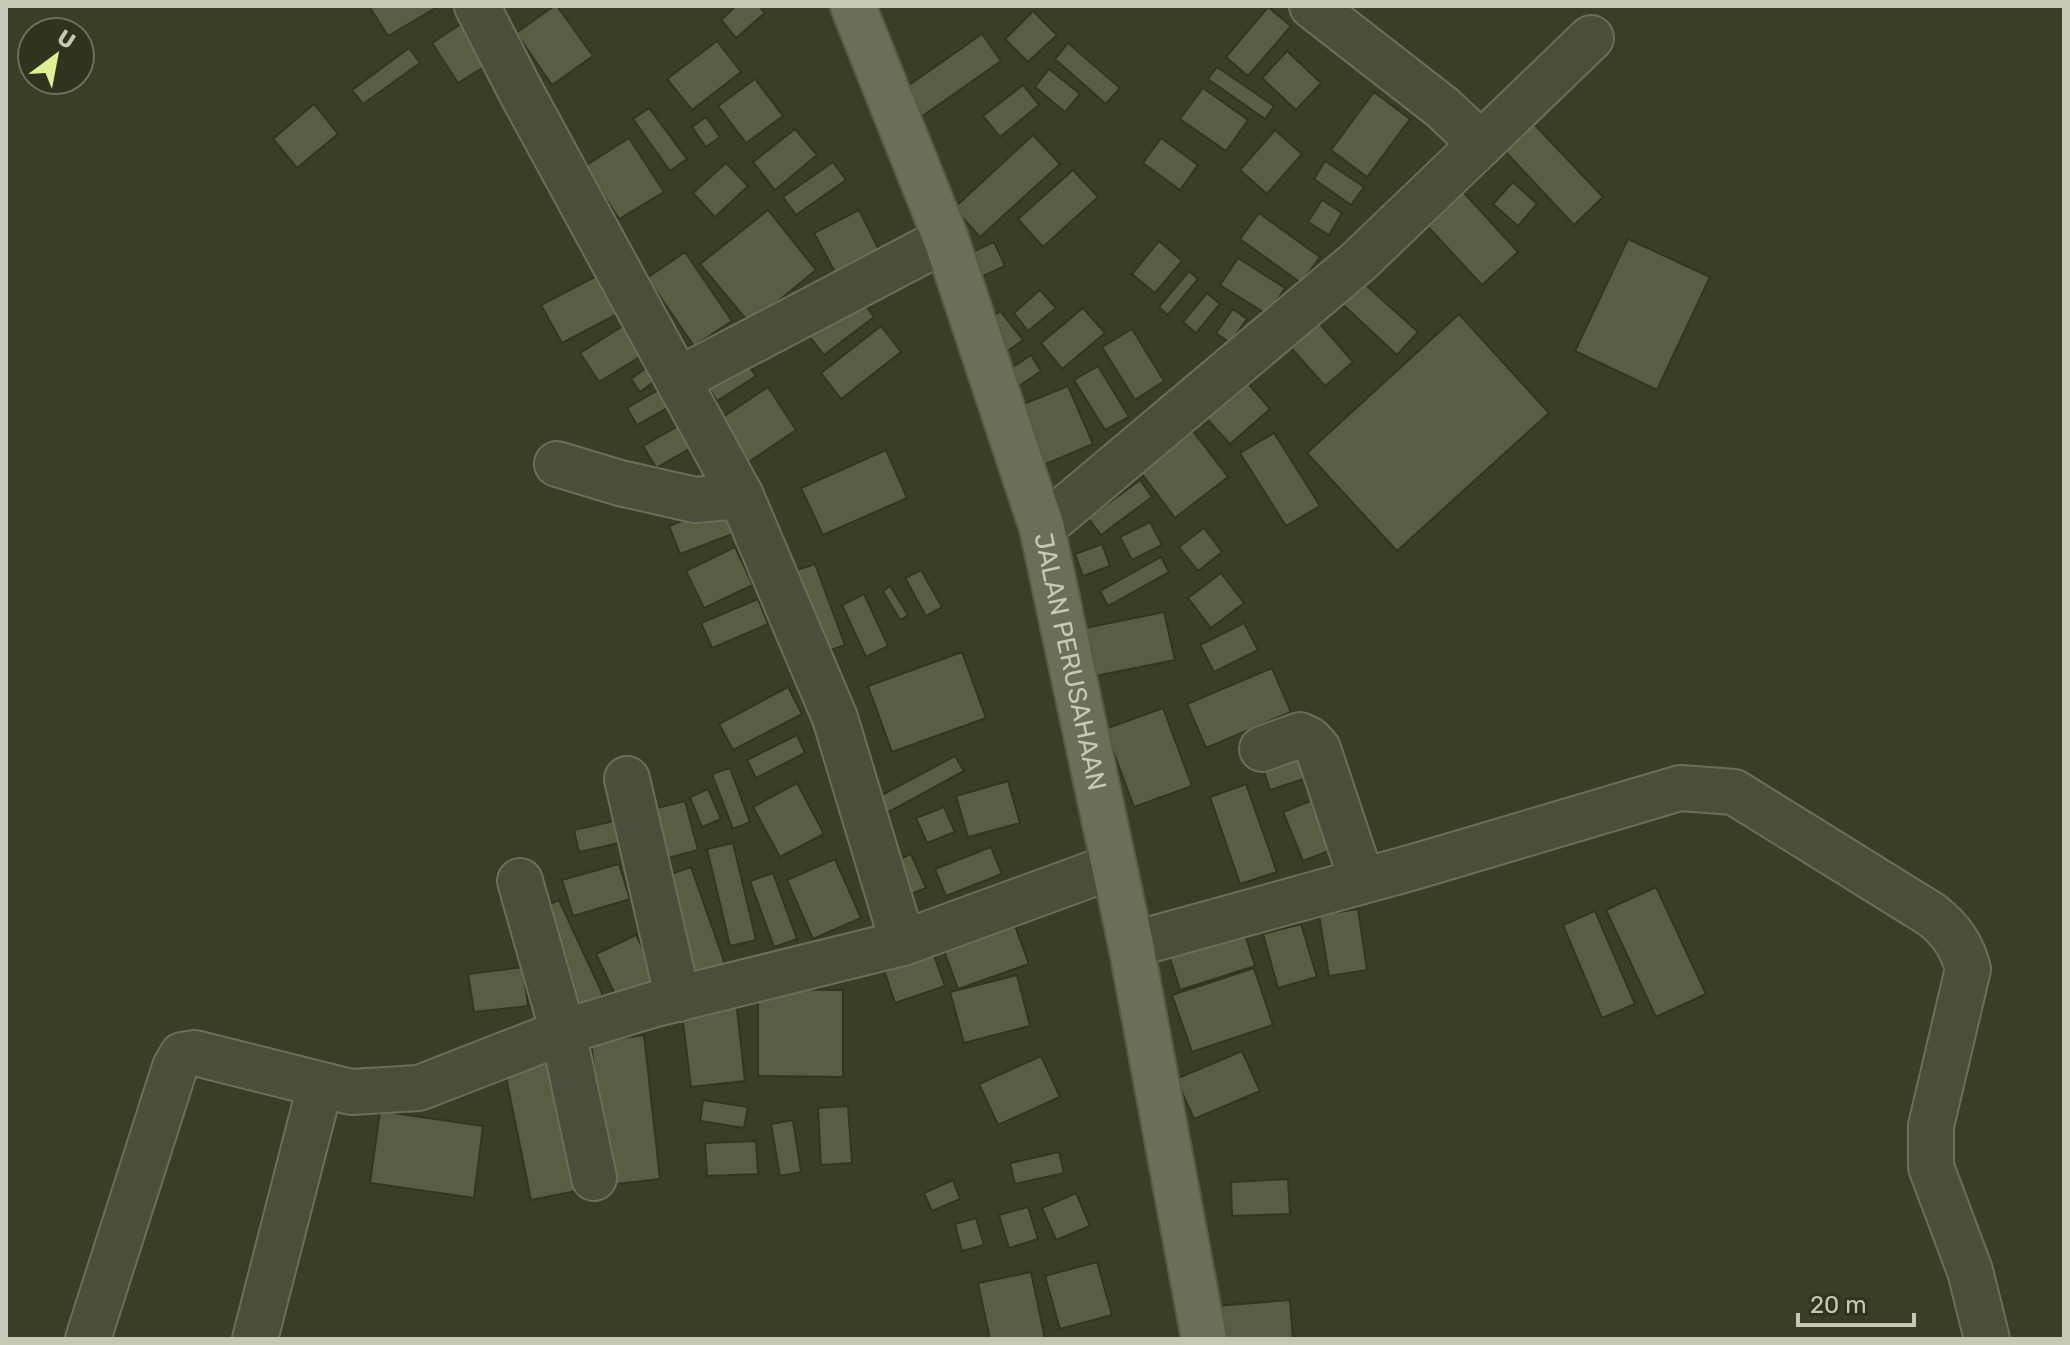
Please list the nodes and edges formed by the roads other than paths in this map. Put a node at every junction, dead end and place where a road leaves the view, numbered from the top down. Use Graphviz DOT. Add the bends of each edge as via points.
graph roads {
  1 [pos="477,6"];
  2 [pos="853,6"];
  3 [pos="1312,6"];
  4 [pos="1591,38"];
  5 [pos="1481,144"];
  6 [pos="946,239"];
  7 [pos="678,380"];
  8 [pos="557,464"];
  9 [pos="741,496"];
  10 [pos="1042,528"];
  11 [pos="1262,749"];
  12 [pos="627,779"];
  13 [pos="1114,866"];
  14 [pos="520,881"];
  15 [pos="1362,881"];
  16 [pos="903,943"];
  17 [pos="1131,945"];
  18 [pos="678,999"];
  19 [pos="563,1032"];
  20 [pos="320,1086"];
  21 [pos="594,1178"];
  22 [pos="88,1339"];
  23 [pos="255,1339"];
  24 [pos="1204,1339"];
  25 [pos="1987,1339"];
  1 -- 7 [label="street"];
  2 -- 6 [label="main road, JALAN PERUSAHAAN"];
  3 -- 5 [label="street"];
  4 -- 5 [label="street"];
  5 -- 10 [label="street" via="1358,262"];
  6 -- 7 [label="street"];
  6 -- 10 [label="main road, JALAN PERUSAHAAN"];
  7 -- 9 [label="street"];
  8 -- 9 [label="street" via="695,500"];
  9 -- 16 [label="street" via="835,718"];
  10 -- 13 [label="main road, JALAN PERUSAHAAN"];
  11 -- 15 [label="street" via="1300,735 1318,749"];
  12 -- 18 [label="street"];
  13 -- 16 [label="street"];
  13 -- 17 [label="main road, JALAN PERUSAHAAN"];
  14 -- 19 [label="street"];
  15 -- 17 [label="street"];
  15 -- 25 [label="street" via="1680,788 1734,792 1938,920 1957,939 1968,969 1931,1126 1931,1167 1970,1271"];
  16 -- 18 [label="street"];
  17 -- 24 [label="main road, JALAN PERUSAHAAN"];
  18 -- 19 [label="street"];
  19 -- 20 [label="street" via="419,1088 351,1092"];
  19 -- 21 [label="street"];
  20 -- 22 [label="street" via="195,1053 182,1055"];
  20 -- 23 [label="street"];
}
